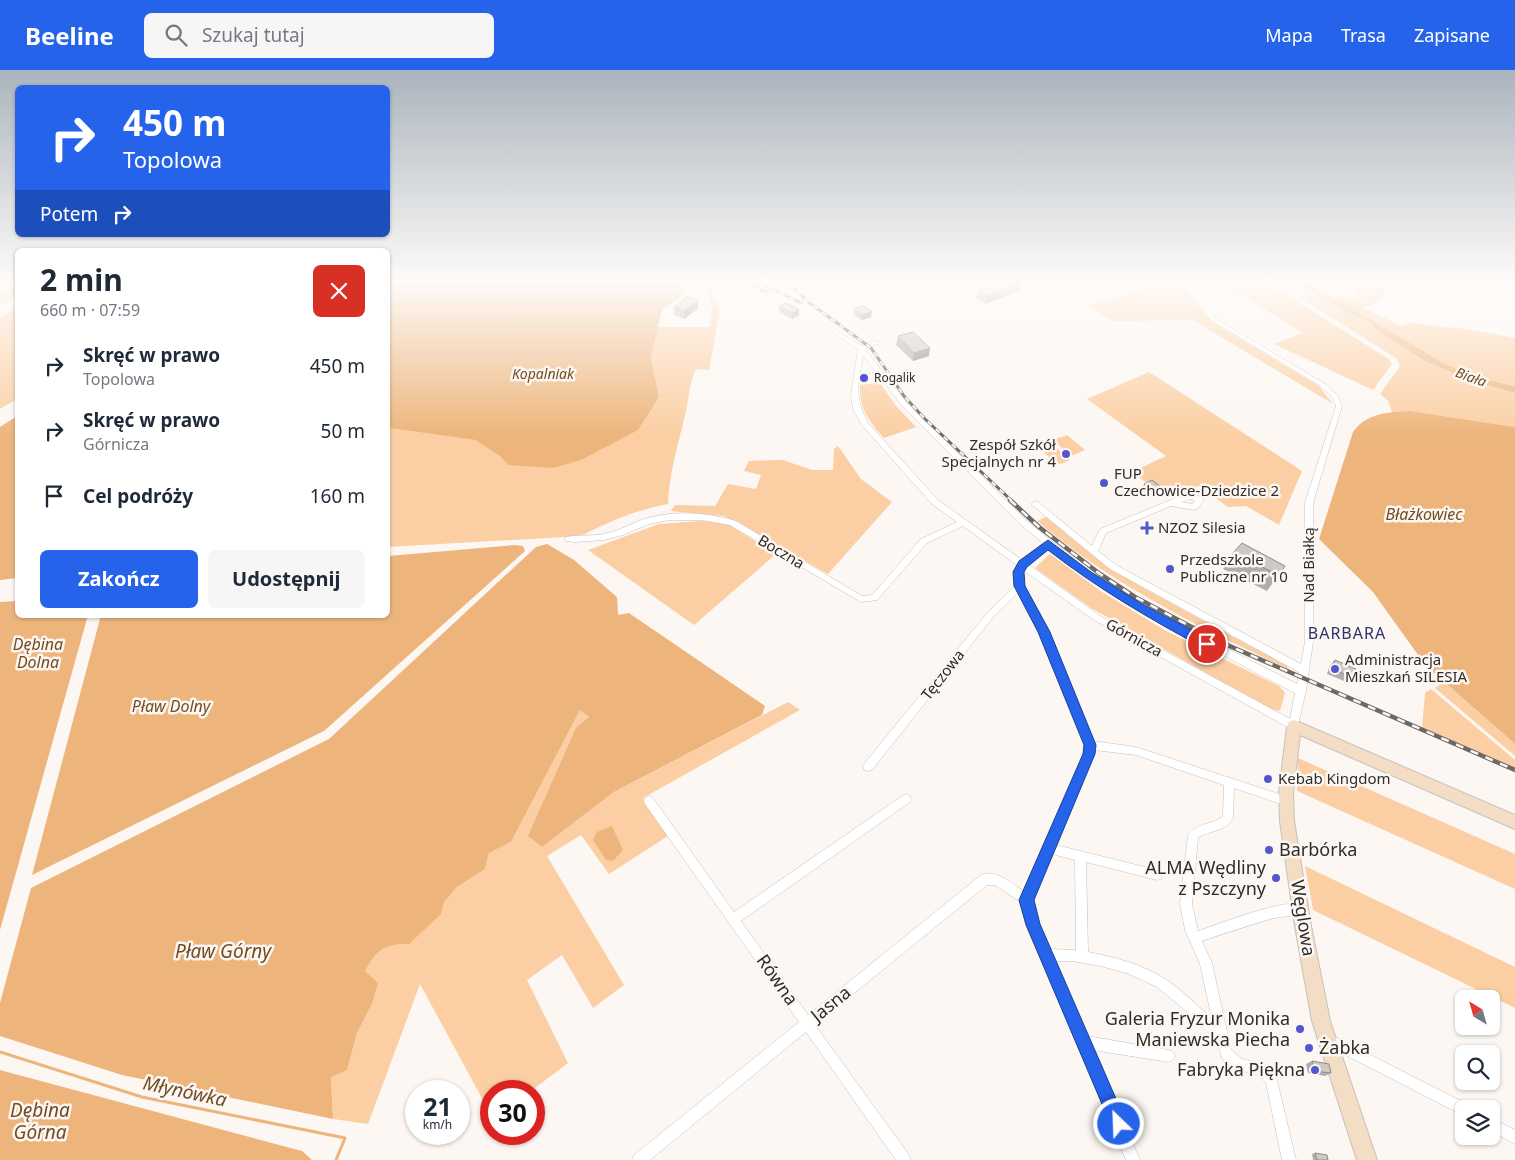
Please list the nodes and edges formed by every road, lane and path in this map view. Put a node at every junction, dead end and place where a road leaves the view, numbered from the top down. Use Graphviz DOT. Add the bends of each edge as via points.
graph roads {
  1 [pos="838,334"];
  2 [pos="1238,334"];
  3 [pos="877,342"];
  4 [pos="861,348"];
  5 [pos="1035,504"];
  6 [pos="1174,504"];
  7 [pos="962,523"];
  8 [pos="569,539"];
  9 [pos="1048,544"];
  10 [pos="1094,551"];
  11 [pos="1022,564"];
  12 [pos="1020,586"];
  13 [pos="1304,670"];
  14 [pos="1301,691"];
  15 [pos="1294,726"];
  16 [pos="1090,745"];
  17 [pos="868,767"];
  18 [pos="1229,781"];
  19 [pos="906,798"];
  20 [pos="649,800"];
  21 [pos="1287,801"];
  22 [pos="1515,822"];
  23 [pos="1049,848"];
  24 [pos="1080,856"];
  25 [pos="1156,874"];
  26 [pos="1027,900"];
  27 [pos="1301,909"];
  28 [pos="734,919"];
  29 [pos="1194,938"];
  30 [pos="1047,954"];
  31 [pos="1082,957"];
  32 [pos="807,1023"];
  33 [pos="1224,1039"];
  34 [pos="1083,1042"];
  35 [pos="1328,1044"];
  36 [pos="1169,1056"];
  37 [pos="1455,1105"];
  38 [pos="1500,1128"];
  39 [pos="1515,1136"];
  40 [pos="639,1160"];
  41 [pos="904,1160"];
  42 [pos="1133,1160"];
  43 [pos="1289,1160"];
  44 [pos="1367,1160"];
  1 -- 4 [label="street, Górnicza"];
  2 -- 13 [label="street, Nad Białką" via="1323,385 1336,397 1339,406 1309,504 1309,642"];
  3 -- 4 [label="street"];
  4 -- 7 [label="street, Górnicza" via="854,396 857,409 866,424 936,502"];
  4 -- 9 [label="street, Górnicza" via="905,405"];
  5 -- 10 [label="street"];
  6 -- 10 [label="street" via="1103,531"];
  7 -- 8 [label="street, Boczna" via="924,541 874,598 868,600 861,599 733,523 714,517 664,518 615,535"];
  7 -- 11 [label="street, Górnicza"];
  9 -- 11 [label="street"];
  9 -- 14 [label="street, Górnicza" via="1138,607"];
  10 -- 13 [label="street" via="1142,583"];
  11 -- 12 [label="street" via="1018,572"];
  11 -- 15 [label="street, Górnicza" via="1097,618"];
  12 -- 16 [label="street" via="1044,632"];
  12 -- 17 [label="street, Tęczowa" via="991,614"];
  13 -- 14 [label="street, Węglowa"];
  14 -- 15 [label="street, Węglowa"];
  15 -- 21 [label="street, Węglowa"];
  15 -- 22 [label="street, Górnicza"];
  16 -- 18 [label="street" via="1136,751"];
  16 -- 23 [label="street"];
  18 -- 21 [label="street"];
  18 -- 29 [label="street" via="1228,818 1224,823 1205,827 1193,836 1186,904"];
  19 -- 28 [label="street"];
  20 -- 28 [label="street, Równa"];
  21 -- 27 [label="street, Węglowa"];
  23 -- 24 [label="street"];
  23 -- 26 [label="street"];
  24 -- 25 [label="street"];
  24 -- 31 [label="street"];
  26 -- 30 [label="street" via="1033,925"];
  26 -- 32 [label="street, Jasna" via="997,880 984,879"];
  27 -- 29 [label="street" via="1274,913"];
  27 -- 35 [label="street, Węglowa" via="1316,999"];
  28 -- 32 [label="street, Równa"];
  29 -- 33 [label="street" via="1206,963"];
  30 -- 31 [label="street"];
  30 -- 34 [label="street"];
  31 -- 33 [label="street" via="1154,978"];
  32 -- 40 [label="street, Jasna"];
  32 -- 41 [label="street, Równa"];
  33 -- 43 [label="street" via="1226,1054 1231,1060 1239,1065 1262,1069 1272,1080"];
  34 -- 36 [label="street"];
  34 -- 42 [label="street"];
  35 -- 37 [label="street" via="1337,1044"];
  35 -- 44 [label="street, Węglowa"];
  38 -- 39 [label="street"];
}
